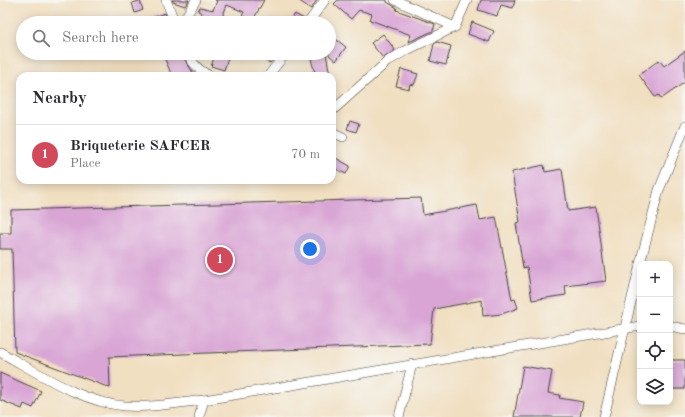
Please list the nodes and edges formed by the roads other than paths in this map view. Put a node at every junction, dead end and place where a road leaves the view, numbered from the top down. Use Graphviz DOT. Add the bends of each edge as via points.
graph roads {
  1 [pos="166,0"];
  2 [pos="196,0"];
  3 [pos="326,0"];
  4 [pos="394,0"];
  5 [pos="467,0"];
  6 [pos="172,16"];
  7 [pos="186,16"];
  8 [pos="313,16"];
  9 [pos="455,27"];
  10 [pos="192,60"];
  11 [pos="281,60"];
  12 [pos="202,72"];
  13 [pos="271,72"];
  14 [pos="336,107"];
  15 [pos="685,126"];
  16 [pos="336,134"];
  17 [pos="343,137"];
  18 [pos="641,261"];
  19 [pos="637,278"];
  20 [pos="637,326"];
  21 [pos="673,327"];
  22 [pos="626,328"];
  23 [pos="685,329"];
  24 [pos="0,352"];
  25 [pos="412,364"];
  26 [pos="204,400"];
  27 [pos="199,417"];
  28 [pos="399,417"];
  29 [pos="604,417"];
  1 -- 6 [label="street"];
  2 -- 7 [label="street"];
  3 -- 8 [label="street"];
  4 -- 9 [label="street"];
  5 -- 9 [label="street"];
  9 -- 14 [label="street" via="388,61"];
  10 -- 12 [label="street"];
  11 -- 13 [label="street"];
  15 -- 18 [label="street" via="659,190"];
  16 -- 17 [label="street"];
  19 -- 22 [label="street"];
  20 -- 22 [label="street"];
  21 -- 23 [label="street"];
  22 -- 25 [label="street"];
  22 -- 29 [label="street"];
  24 -- 26 [label="street" via="100,402 124,406 153,406"];
  25 -- 26 [label="street"];
  25 -- 28 [label="street"];
  26 -- 27 [label="street"];
}
